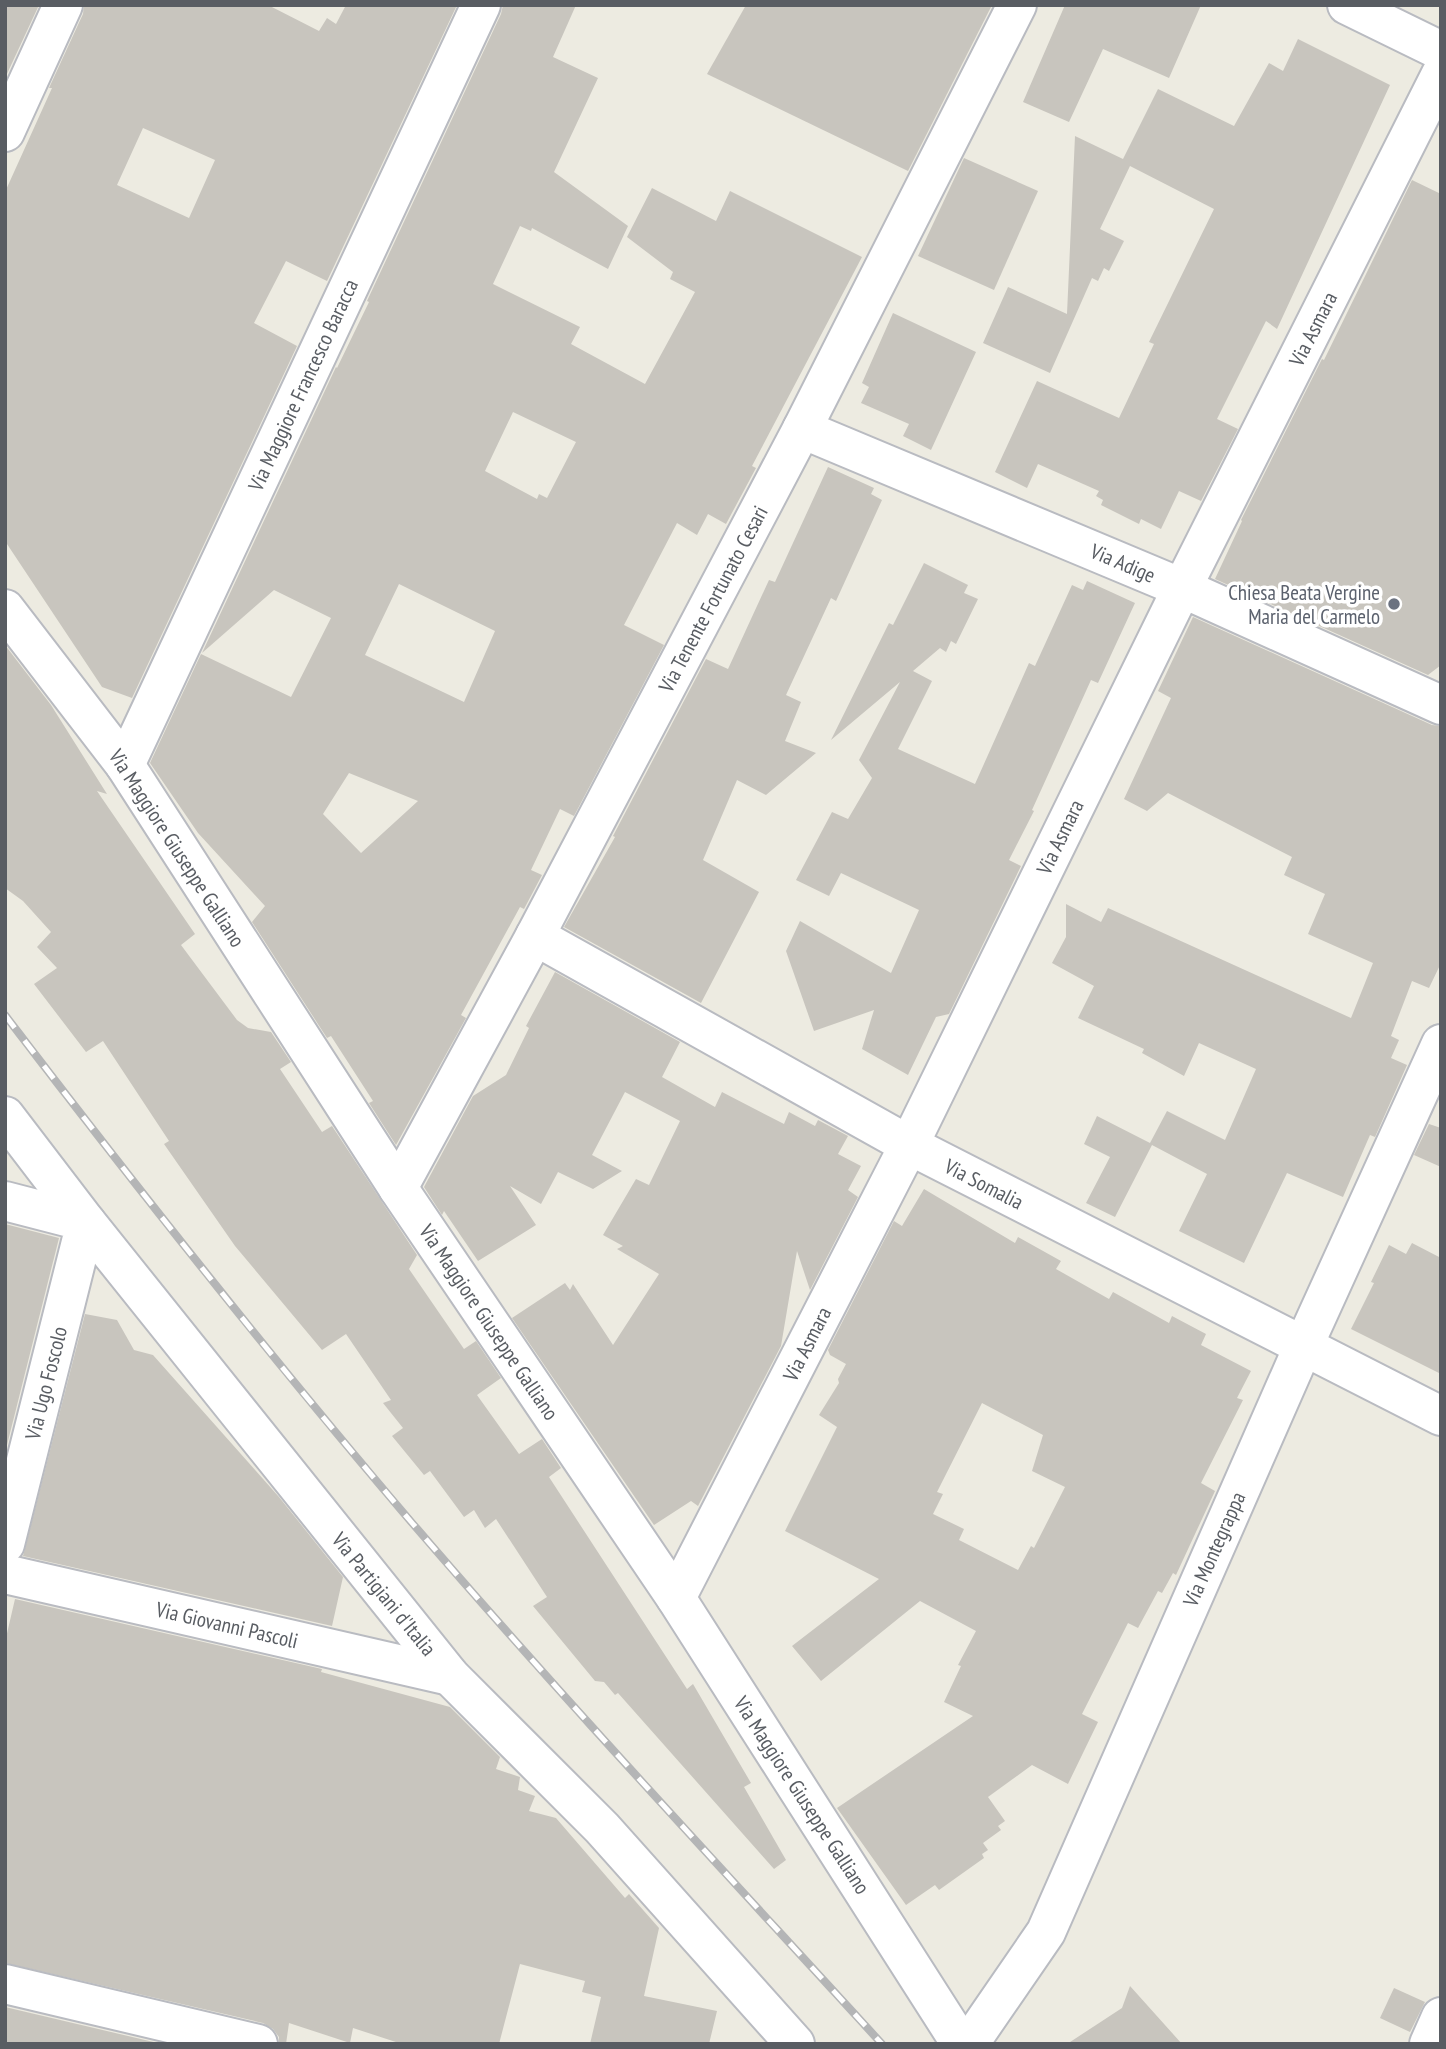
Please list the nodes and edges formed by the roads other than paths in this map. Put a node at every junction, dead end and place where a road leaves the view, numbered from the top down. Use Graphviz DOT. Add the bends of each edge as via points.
graph roads {
  1 [pos="63,5"];
  2 [pos="481,5"];
  3 [pos="1017,5"];
  4 [pos="1347,5"];
  5 [pos="1441,51"];
  6 [pos="1441,74"];
  7 [pos="5,132"];
  8 [pos="802,429"];
  9 [pos="1182,588"];
  10 [pos="5,608"];
  11 [pos="1441,705"];
  12 [pos="125,765"];
  13 [pos="535,936"];
  14 [pos="1441,1044"];
  15 [pos="5,1116"];
  16 [pos="909,1145"];
  17 [pos="398,1188"];
  18 [pos="5,1201"];
  19 [pos="86,1222"];
  20 [pos="1303,1347"];
  21 [pos="1441,1416"];
  22 [pos="5,1544"];
  23 [pos="5,1573"];
  24 [pos="676,1598"];
  25 [pos="450,1675"];
  26 [pos="5,1984"];
  27 [pos="1441,2018"];
  28 [pos="257,2044"];
  29 [pos="795,2044"];
  30 [pos="961,2044"];
  31 [pos="969,2044"];
  32 [pos="1429,2044"];
  1 -- 7 [label="street"];
  2 -- 12 [label="street, Via Maggiore Francesco Baracca"];
  3 -- 8 [label="street, Via Tenente Fortunato Cesari"];
  4 -- 5 [label="street"];
  6 -- 9 [label="street, Via Asmara"];
  8 -- 9 [label="street, Via Adige"];
  8 -- 13 [label="street, Via Tenente Fortunato Cesari"];
  9 -- 11 [label="street, Via Adige"];
  9 -- 16 [label="street, Via Asmara"];
  10 -- 12 [label="street, Via Maggiore Giuseppe Galliano"];
  12 -- 17 [label="street, Via Maggiore Giuseppe Galliano"];
  13 -- 16 [label="street, Via Somalia"];
  13 -- 17 [label="street, Via Tenente Fortunato Cesari"];
  14 -- 20 [label="street, Via Montegrappa"];
  15 -- 19 [label="street, Via Partigiani d'Italia"];
  16 -- 20 [label="street, Via Somalia"];
  16 -- 24 [label="street, Via Asmara"];
  17 -- 24 [label="street, Via Maggiore Giuseppe Galliano"];
  18 -- 19 [label="street"];
  19 -- 22 [label="street, Via Ugo Foscolo"];
  19 -- 25 [label="street, Via Partigiani d'Italia"];
  20 -- 21 [label="street, Via Somalia"];
  20 -- 31 [label="street, Via Montegrappa" via="1046,1932"];
  23 -- 25 [label="street, Via Giovanni Pascoli"];
  24 -- 30 [label="street, Via Maggiore Giuseppe Galliano"];
  25 -- 29 [label="street, Via Partigiani d'Italia" via="602,1828"];
  26 -- 28 [label="street"];
  27 -- 32 [label="street"];
}
